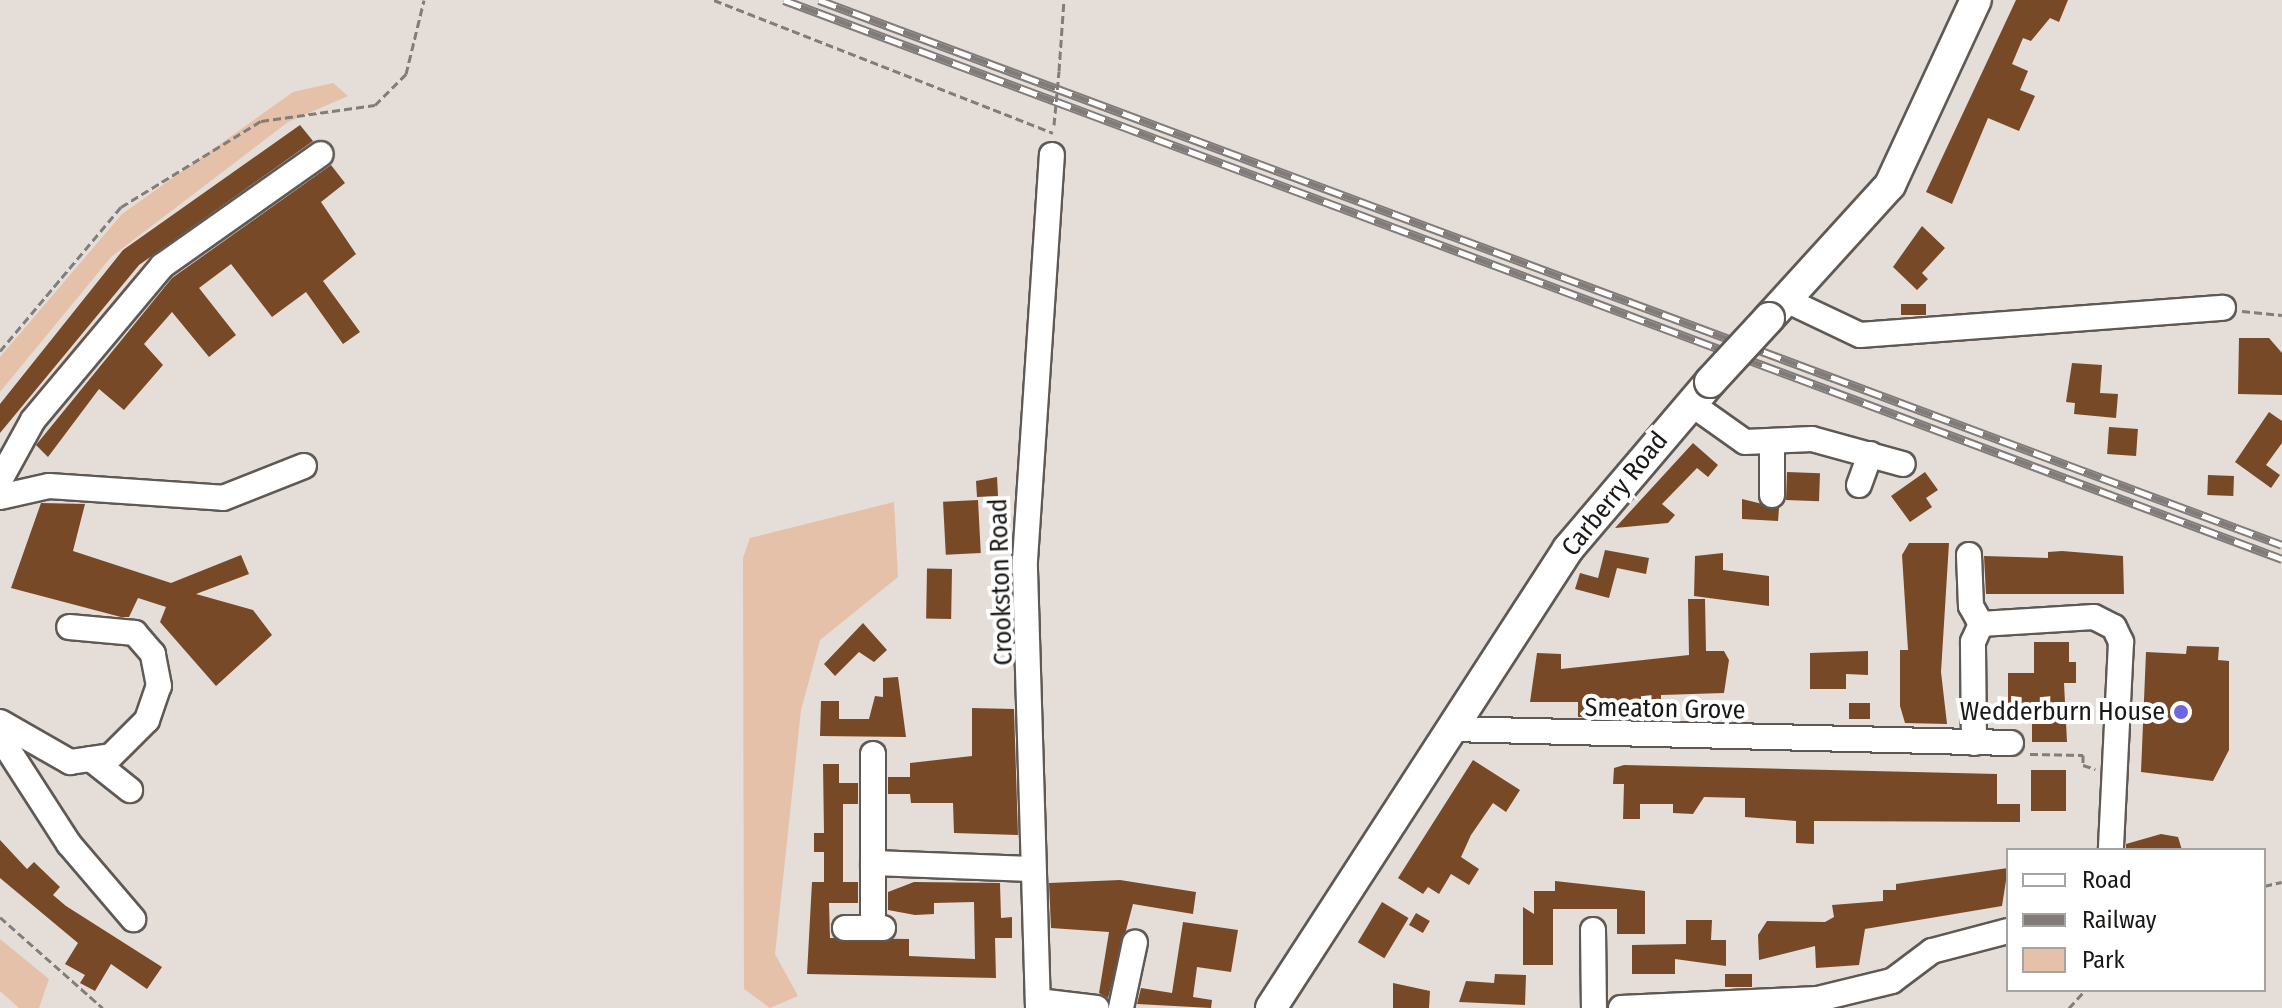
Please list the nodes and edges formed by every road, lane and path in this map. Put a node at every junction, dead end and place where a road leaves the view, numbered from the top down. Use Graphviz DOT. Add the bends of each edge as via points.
graph roads {
  1 [pos="424,0"];
  2 [pos="714,0"];
  3 [pos="1064,0"];
  4 [pos="1976,0"];
  5 [pos="1054,125"];
  6 [pos="1052,144"];
  7 [pos="321,154"];
  8 [pos="2223,308"];
  9 [pos="1778,309"];
  10 [pos="2282,315"];
  11 [pos="0,351"];
  12 [pos="1700,392"];
  13 [pos="1772,441"];
  14 [pos="1870,454"];
  15 [pos="1903,464"];
  16 [pos="304,466"];
  17 [pos="0,480"];
  18 [pos="1859,485"];
  19 [pos="1772,495"];
  20 [pos="0,497"];
  21 [pos="1969,555"];
  22 [pos="1981,624"];
  23 [pos="69,627"];
  24 [pos="0,722"];
  25 [pos="1451,729"];
  26 [pos="0,737"];
  27 [pos="1974,743"];
  28 [pos="2011,743"];
  29 [pos="873,754"];
  30 [pos="2036,754"];
  31 [pos="91,759"];
  32 [pos="2088,769"];
  33 [pos="130,790"];
  34 [pos="2111,848"];
  35 [pos="873,863"];
  36 [pos="1032,869"];
  37 [pos="0,917"];
  38 [pos="133,919"];
  39 [pos="845,928"];
  40 [pos="1593,930"];
  41 [pos="2006,932"];
  42 [pos="1135,942"];
  43 [pos="2083,992"];
  44 [pos="1038,1004"];
  45 [pos="103,1008"];
  46 [pos="1097,1008"];
  47 [pos="1121,1008"];
  48 [pos="1271,1008"];
  49 [pos="1594,1008"];
  50 [pos="1621,1008"];
  51 [pos="2069,1008"];
  1 -- 11 [label="path" via="406,74 375,105 261,121 121,207"];
  2 -- 6 [label="path"];
  3 -- 5 [label="path, bridge"];
  4 -- 9 [label="main road, Carberry Road" via="1890,185"];
  6 -- 36 [label="street, Crookston Road" via="1026,479"];
  7 -- 17 [label="street" via="162,266 33,420"];
  8 -- 9 [label="street" via="1860,335"];
  8 -- 10 [label="path"];
  9 -- 12 [label="main road, Carberry Road, bridge"];
  12 -- 13 [label="street" via="1738,439"];
  12 -- 25 [label="main road, Carberry Road" via="1568,549"];
  13 -- 14 [label="street" via="1812,439"];
  13 -- 19 [label="street"];
  14 -- 15 [label="street"];
  14 -- 18 [label="street"];
  16 -- 20 [label="street" via="223,498 49,486"];
  21 -- 22 [label="street" via="1971,606"];
  22 -- 27 [label="street" via="1973,642"];
  22 -- 34 [label="street" via="2094,617 2119,634"];
  23 -- 31 [label="street" via="135,633 153,654 159,686 147,720 111,756"];
  24 -- 31 [label="street" via="70,762"];
  25 -- 27 [label="street, Smeaton Grove"];
  25 -- 48 [label="main road, Carberry Road"];
  26 -- 38 [label="street" via="69,844"];
  27 -- 28 [label="street, Smeaton Grove"];
  29 -- 35 [label="street"];
  30 -- 32 [label="path" via="2083,755"];
  31 -- 33 [label="street"];
  35 -- 36 [label="street"];
  35 -- 39 [label="street" via="878,928"];
  36 -- 44 [label="street, Crookston Road"];
  37 -- 45 [label="path"];
  40 -- 49 [label="street"];
  41 -- 50 [label="street" via="1932,951 1892,981 1818,999"];
  42 -- 47 [label="street"];
  43 -- 51 [label="path"];
  44 -- 46 [label="street"];
}
